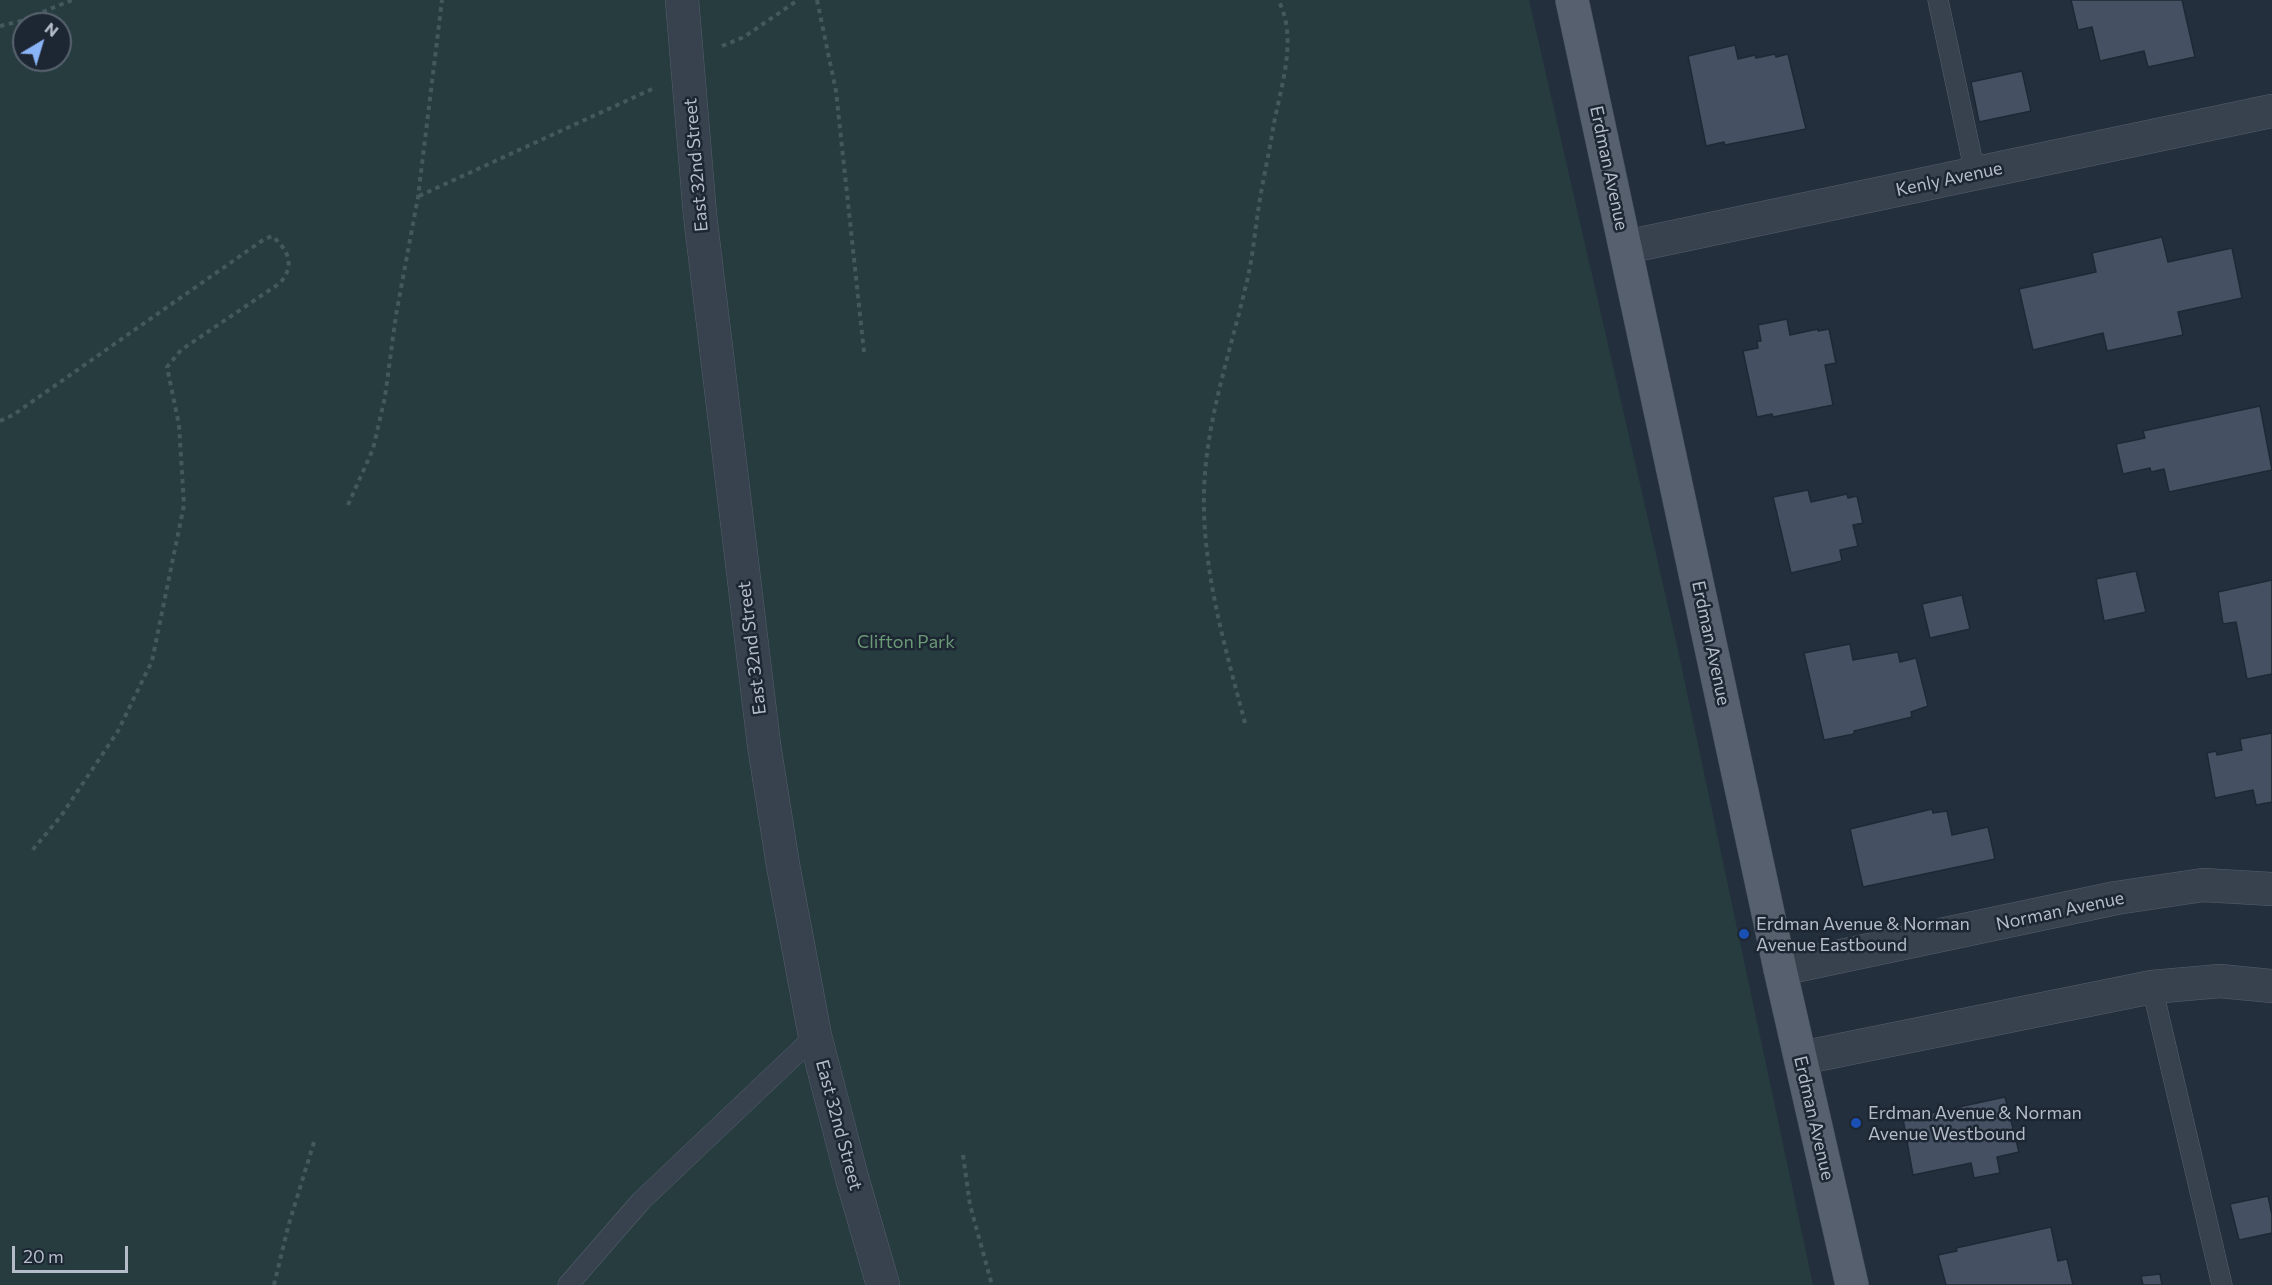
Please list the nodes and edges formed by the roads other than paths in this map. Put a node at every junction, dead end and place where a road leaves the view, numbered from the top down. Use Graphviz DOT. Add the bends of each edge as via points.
graph roads {
  1 [pos="682,0"];
  2 [pos="1572,0"];
  3 [pos="1938,0"];
  4 [pos="2272,111"];
  5 [pos="1975,173"];
  6 [pos="1626,247"];
  7 [pos="2272,889"];
  8 [pos="1780,969"];
  9 [pos="2272,986"];
  10 [pos="2152,987"];
  11 [pos="815,1036"];
  12 [pos="1801,1058"];
  13 [pos="567,1285"];
  14 [pos="883,1285"];
  15 [pos="1852,1285"];
  16 [pos="2222,1285"];
  1 -- 11 [label="street, East 32nd Street" via="700,215 764,745"];
  2 -- 6 [label="main road, Erdman Avenue"];
  3 -- 5 [label="lane"];
  4 -- 5 [label="street, Kenly Avenue"];
  5 -- 6 [label="street, Kenly Avenue"];
  6 -- 8 [label="main road, Erdman Avenue"];
  7 -- 8 [label="street, Norman Avenue" via="2203,885 2116,898"];
  8 -- 12 [label="main road, Erdman Avenue"];
  9 -- 10 [label="street" via="2220,981"];
  10 -- 12 [label="street"];
  10 -- 16 [label="lane"];
  11 -- 13 [label="lane" via="640,1201"];
  11 -- 14 [label="street, East 32nd Street"];
  12 -- 15 [label="main road, Erdman Avenue"];
}
